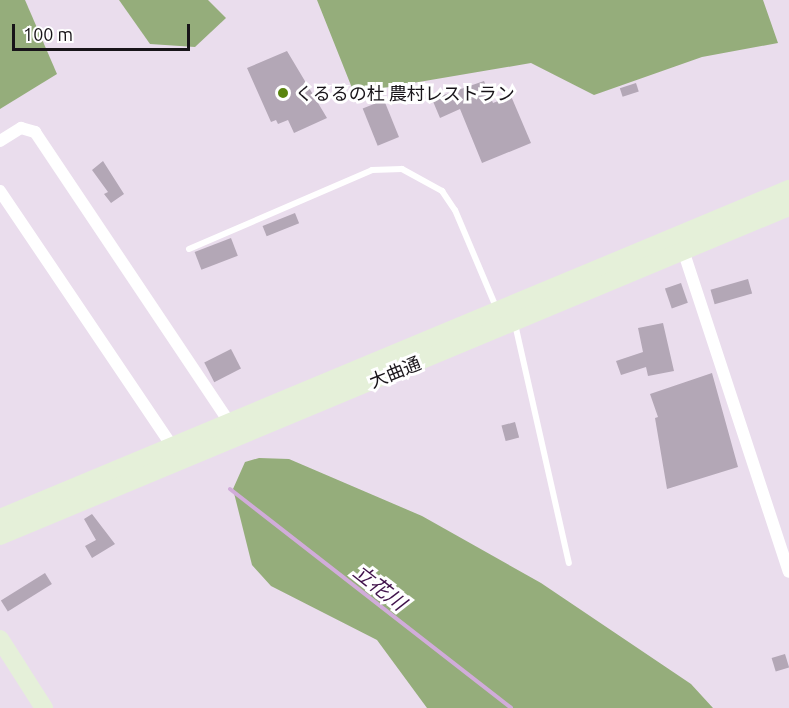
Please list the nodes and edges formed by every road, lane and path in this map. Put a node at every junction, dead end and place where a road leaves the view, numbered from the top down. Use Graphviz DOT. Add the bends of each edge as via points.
graph roads {
  1 [pos="0,141"];
  2 [pos="789,189"];
  3 [pos="0,191"];
  4 [pos="789,207"];
  5 [pos="681,244"];
  6 [pos="189,249"];
  7 [pos="498,311"];
  8 [pos="514,322"];
  9 [pos="229,422"];
  10 [pos="171,446"];
  11 [pos="0,518"];
  12 [pos="0,536"];
  13 [pos="569,563"];
  14 [pos="789,572"];
  15 [pos="0,639"];
  16 [pos="44,708"];
  1 -- 9 [label="street" via="21,128 35,132"];
  2 -- 5 [label="main road, 大曲通"];
  3 -- 10 [label="street"];
  4 -- 5 [label="main road, 大曲通"];
  5 -- 7 [label="main road, 大曲通"];
  5 -- 8 [label="main road, 大曲通"];
  5 -- 14 [label="street"];
  6 -- 7 [label="lane" via="372,170 402,169 442,191 455,210"];
  7 -- 8 [label="lane"];
  7 -- 9 [label="main road, 大曲通"];
  8 -- 12 [label="main road, 大曲通"];
  8 -- 13 [label="lane"];
  9 -- 10 [label="main road, 大曲通"];
  10 -- 11 [label="main road, 大曲通"];
  15 -- 16 [label="main road"];
}
